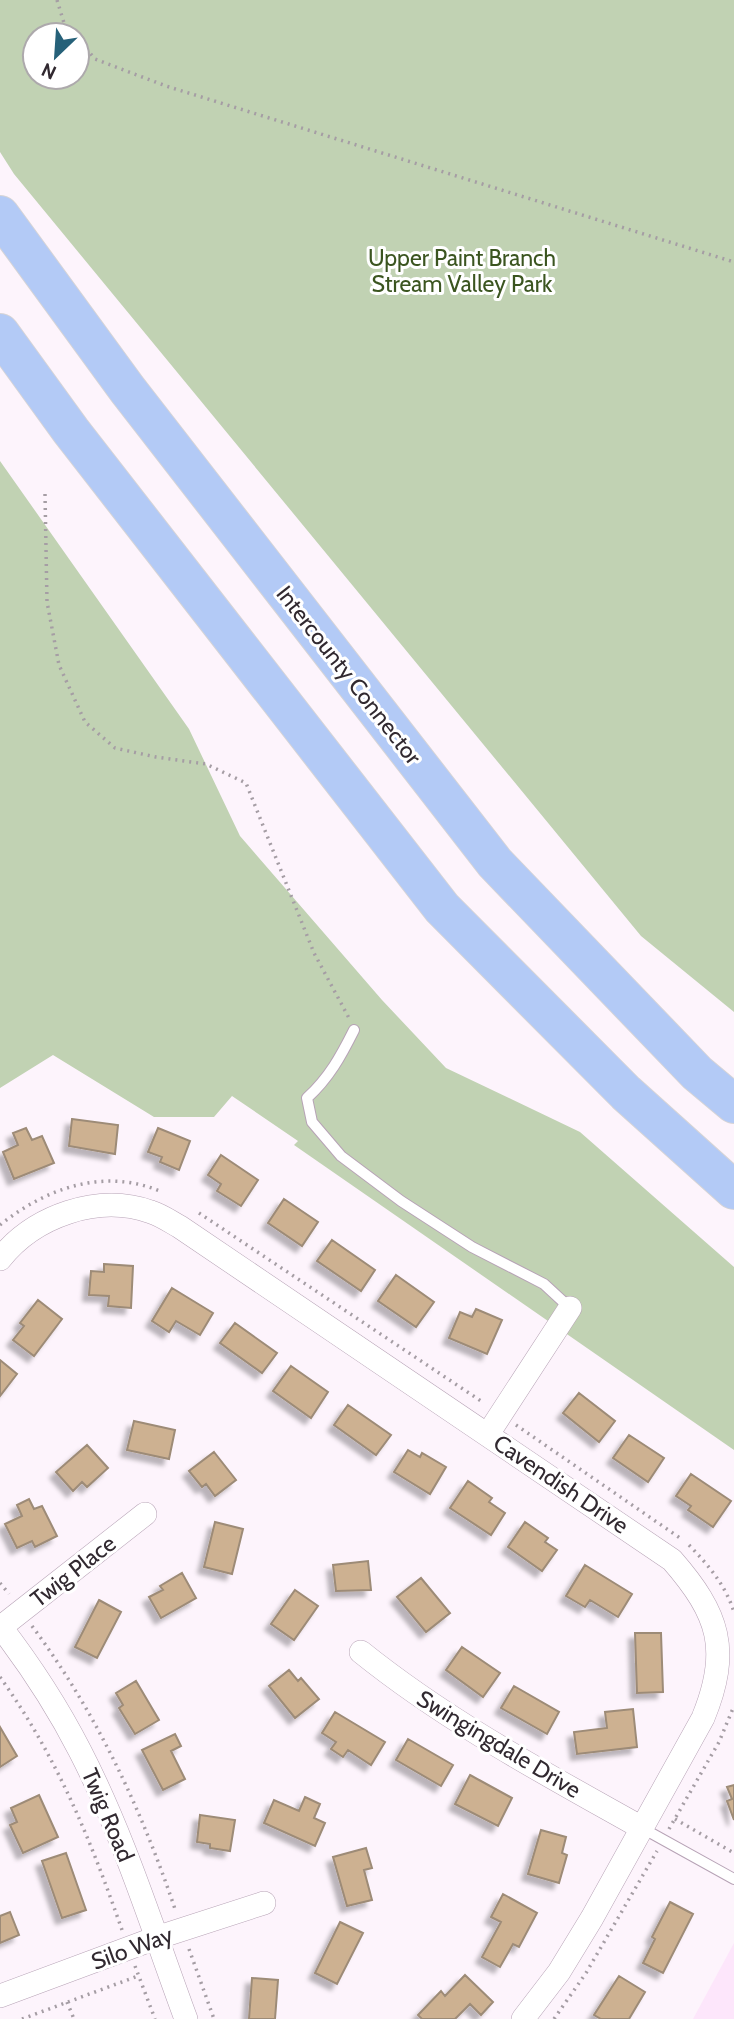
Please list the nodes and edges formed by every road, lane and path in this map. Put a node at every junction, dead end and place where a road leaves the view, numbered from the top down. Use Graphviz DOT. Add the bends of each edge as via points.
graph roads {
  1 [pos="57,0"];
  2 [pos="63,21"];
  3 [pos="91,54"];
  4 [pos="0,215"];
  5 [pos="734,262"];
  6 [pos="0,333"];
  7 [pos="44,494"];
  8 [pos="354,1030"];
  9 [pos="734,1104"];
  10 [pos="734,1190"];
  11 [pos="0,1259"];
  12 [pos="570,1308"];
  13 [pos="488,1434"];
  14 [pos="145,1514"];
  15 [pos="1,1627"];
  16 [pos="361,1652"];
  17 [pos="0,1677"];
  18 [pos="734,1706"];
  19 [pos="674,1819"];
  20 [pos="642,1828"];
  21 [pos="664,1840"];
  22 [pos="734,1853"];
  23 [pos="734,1879"];
  24 [pos="264,1903"];
  25 [pos="156,1938"];
  26 [pos="129,1949"];
  27 [pos="138,1976"];
  28 [pos="0,1997"];
  29 [pos="67,2002"];
  30 [pos="22,2019"];
  31 [pos="74,2019"];
  32 [pos="155,2019"];
  33 [pos="186,2019"];
  34 [pos="523,2019"];
  35 [pos="554,2019"];
  1 -- 2 [label="path"];
  3 -- 5 [label="path" via="166,86"];
  4 -- 9 [label="highway, Intercounty Connector" via="127,389 495,863 697,1073"];
  6 -- 10 [label="highway" via="442,908 626,1093"];
  7 -- 8 [label="path" via="49,615 59,665 86,722 115,748 206,764 246,783 314,953"];
  8 -- 12 [label="lane" via="337,1065 307,1098 312,1122 341,1156 401,1201 472,1247 544,1284"];
  11 -- 13 [label="street, Cavendish Drive" via="40,1223 68,1212 94,1206 151,1212"];
  12 -- 13 [label="street"];
  13 -- 20 [label="street, Cavendish Drive" via="672,1560 709,1611 718,1660 711,1699"];
  14 -- 15 [label="street, Twig Place"];
  15 -- 25 [label="street, Twig Road" via="80,1751"];
  16 -- 20 [label="street, Swingingdale Drive" via="464,1726"];
  17 -- 26 [label="path" via="44,1745 76,1807"];
  18 -- 19 [label="path"];
  19 -- 21 [label="path"];
  19 -- 22 [label="path"];
  20 -- 21 [label="lane"];
  20 -- 34 [label="street, Cavendish Drive" via="559,1972"];
  21 -- 23 [label="lane"];
  21 -- 35 [label="path"];
  24 -- 25 [label="street, Silo Way"];
  25 -- 26 [label="street, Silo Way"];
  25 -- 33 [label="street, Twig Road"];
  26 -- 27 [label="path"];
  26 -- 28 [label="street, Silo Way"];
  27 -- 29 [label="path"];
  27 -- 32 [label="path"];
  29 -- 30 [label="path"];
  29 -- 31 [label="path"];
}
